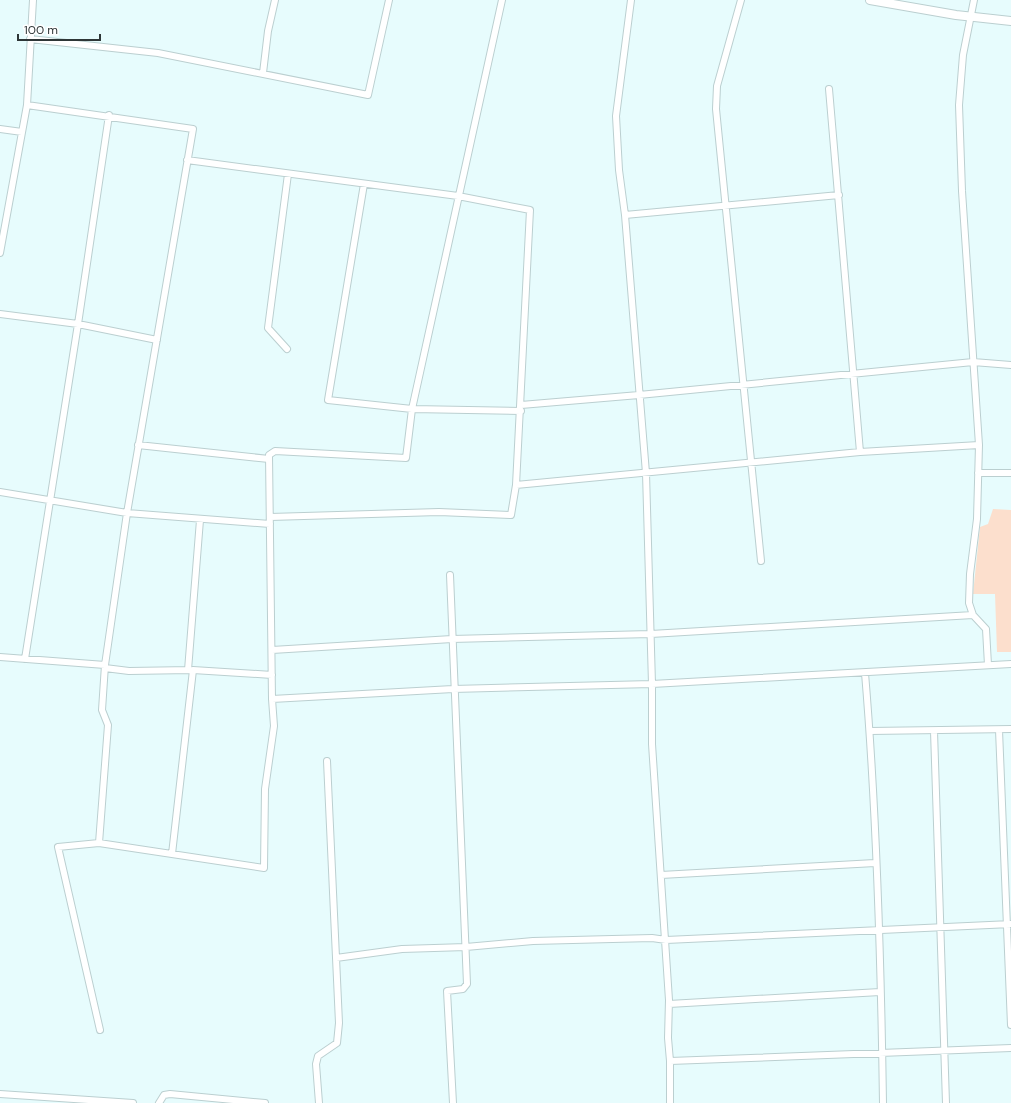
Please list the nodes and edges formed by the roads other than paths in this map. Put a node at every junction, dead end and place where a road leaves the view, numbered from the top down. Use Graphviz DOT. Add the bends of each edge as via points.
graph roads {
  1 [pos="33,0"];
  2 [pos="275,0"];
  3 [pos="389,0"];
  4 [pos="502,0"];
  5 [pos="631,0"];
  6 [pos="741,0"];
  7 [pos="870,0"];
  8 [pos="974,0"];
  9 [pos="971,16"];
  10 [pos="1011,21"];
  11 [pos="30,39"];
  12 [pos="263,73"];
  13 [pos="829,89"];
  14 [pos="28,105"];
  15 [pos="109,116"];
  16 [pos="0,129"];
  17 [pos="22,132"];
  18 [pos="187,160"];
  19 [pos="288,174"];
  20 [pos="364,184"];
  21 [pos="458,196"];
  22 [pos="839,196"];
  23 [pos="725,205"];
  24 [pos="625,215"];
  25 [pos="0,253"];
  26 [pos="0,314"];
  27 [pos="78,324"];
  28 [pos="157,340"];
  29 [pos="287,349"];
  30 [pos="973,362"];
  31 [pos="1011,365"];
  32 [pos="855,374"];
  33 [pos="743,385"];
  34 [pos="639,395"];
  35 [pos="521,408"];
  36 [pos="412,409"];
  37 [pos="138,445"];
  38 [pos="979,445"];
  39 [pos="860,452"];
  40 [pos="269,458"];
  41 [pos="751,464"];
  42 [pos="646,473"];
  43 [pos="978,473"];
  44 [pos="1011,473"];
  45 [pos="516,486"];
  46 [pos="0,492"];
  47 [pos="50,501"];
  48 [pos="127,512"];
  49 [pos="270,517"];
  50 [pos="200,520"];
  51 [pos="270,524"];
  52 [pos="761,561"];
  53 [pos="450,575"];
  54 [pos="974,614"];
  55 [pos="651,634"];
  56 [pos="452,639"];
  57 [pos="272,650"];
  58 [pos="0,657"];
  59 [pos="25,659"];
  60 [pos="1011,664"];
  61 [pos="105,666"];
  62 [pos="988,666"];
  63 [pos="191,670"];
  64 [pos="865,673"];
  65 [pos="272,675"];
  66 [pos="652,684"];
  67 [pos="453,690"];
  68 [pos="272,699"];
  69 [pos="1011,729"];
  70 [pos="999,730"];
  71 [pos="870,731"];
  72 [pos="934,731"];
  73 [pos="327,761"];
  74 [pos="99,843"];
  75 [pos="172,854"];
  76 [pos="876,863"];
  77 [pos="661,875"];
  78 [pos="1009,924"];
  79 [pos="942,927"];
  80 [pos="878,930"];
  81 [pos="666,940"];
  82 [pos="466,946"];
  83 [pos="336,958"];
  84 [pos="880,992"];
  85 [pos="669,1004"];
  86 [pos="1011,1025"];
  87 [pos="100,1030"];
  88 [pos="1011,1048"];
  89 [pos="945,1050"];
  90 [pos="883,1054"];
  91 [pos="670,1061"];
  92 [pos="0,1090"];
  93 [pos="0,1094"];
  94 [pos="132,1103"];
  95 [pos="159,1103"];
  96 [pos="264,1103"];
  97 [pos="319,1103"];
  98 [pos="453,1103"];
  99 [pos="670,1103"];
  100 [pos="883,1103"];
  101 [pos="946,1103"];
  1 -- 11 [label="street"];
  2 -- 12 [label="street"];
  3 -- 12 [label="street" via="368,95"];
  4 -- 21 [label="street"];
  5 -- 24 [label="street" via="616,116"];
  6 -- 23 [label="street" via="717,86 716,109"];
  7 -- 9 [label="street"];
  8 -- 9 [label="street"];
  9 -- 10 [label="street"];
  9 -- 30 [label="street" via="963,55 959,104"];
  11 -- 12 [label="street" via="158,53"];
  11 -- 14 [label="street"];
  13 -- 22 [label="street"];
  14 -- 15 [label="street"];
  14 -- 17 [label="street"];
  15 -- 18 [label="street" via="193,129"];
  15 -- 27 [label="street"];
  16 -- 17 [label="street"];
  17 -- 25 [label="street"];
  18 -- 19 [label="street"];
  18 -- 28 [label="street"];
  19 -- 20 [label="street"];
  19 -- 29 [label="street" via="268,328"];
  20 -- 21 [label="street"];
  20 -- 36 [label="street" via="328,400"];
  21 -- 35 [label="street" via="530,210"];
  21 -- 36 [label="street"];
  22 -- 23 [label="street"];
  22 -- 32 [label="street"];
  23 -- 24 [label="street"];
  23 -- 33 [label="street"];
  24 -- 34 [label="street"];
  26 -- 27 [label="street"];
  27 -- 28 [label="street"];
  27 -- 47 [label="street"];
  28 -- 37 [label="street"];
  30 -- 31 [label="street"];
  30 -- 32 [label="street"];
  30 -- 38 [label="street"];
  32 -- 33 [label="street"];
  32 -- 39 [label="street"];
  33 -- 34 [label="street"];
  33 -- 41 [label="street"];
  34 -- 35 [label="street"];
  34 -- 42 [label="street"];
  35 -- 36 [label="street"];
  35 -- 45 [label="street"];
  36 -- 40 [label="street" via="406,458 275,451"];
  37 -- 40 [label="street"];
  37 -- 48 [label="street"];
  38 -- 39 [label="street"];
  38 -- 43 [label="street"];
  39 -- 41 [label="street"];
  40 -- 49 [label="street"];
  41 -- 42 [label="street"];
  41 -- 52 [label="street"];
  42 -- 45 [label="street"];
  42 -- 55 [label="street"];
  43 -- 44 [label="street"];
  43 -- 54 [label="street" via="977,519 969,603"];
  45 -- 49 [label="street" via="513,511 507,516 439,512"];
  46 -- 47 [label="street"];
  47 -- 48 [label="street"];
  47 -- 59 [label="street"];
  48 -- 50 [label="street"];
  48 -- 61 [label="street"];
  49 -- 51 [label="street"];
  50 -- 51 [label="street"];
  50 -- 63 [label="street"];
  51 -- 57 [label="street"];
  53 -- 56 [label="street"];
  54 -- 55 [label="street"];
  54 -- 62 [label="street" via="986,629"];
  55 -- 56 [label="street"];
  55 -- 66 [label="street"];
  56 -- 57 [label="street"];
  56 -- 67 [label="street"];
  57 -- 65 [label="street"];
  58 -- 59 [label="street"];
  59 -- 61 [label="street"];
  60 -- 62 [label="street"];
  61 -- 63 [label="street" via="129,671"];
  61 -- 74 [label="street" via="102,710 108,725"];
  62 -- 64 [label="street"];
  63 -- 65 [label="street"];
  63 -- 75 [label="street"];
  64 -- 66 [label="street"];
  64 -- 71 [label="street"];
  65 -- 68 [label="street"];
  66 -- 67 [label="street"];
  66 -- 77 [label="street" via="652,744"];
  67 -- 68 [label="street"];
  67 -- 82 [label="street"];
  68 -- 75 [label="street" via="274,726 265,789 264,868"];
  69 -- 70 [label="street"];
  70 -- 72 [label="street"];
  70 -- 78 [label="street"];
  71 -- 72 [label="street"];
  71 -- 76 [label="street"];
  72 -- 79 [label="street"];
  73 -- 83 [label="street"];
  74 -- 75 [label="street"];
  74 -- 87 [label="street" via="58,847"];
  76 -- 77 [label="street"];
  76 -- 80 [label="street"];
  77 -- 81 [label="street"];
  78 -- 79 [label="street"];
  78 -- 86 [label="street"];
  79 -- 80 [label="street"];
  79 -- 89 [label="street"];
  80 -- 81 [label="street"];
  80 -- 84 [label="street"];
  81 -- 82 [label="street" via="652,938 533,941"];
  81 -- 85 [label="street"];
  82 -- 83 [label="street" via="402,949"];
  82 -- 98 [label="street" via="467,984 463,989 447,991"];
  83 -- 97 [label="street" via="339,1023 337,1044 318,1056 316,1064"];
  84 -- 85 [label="street"];
  84 -- 90 [label="street"];
  85 -- 91 [label="street"];
  88 -- 89 [label="street"];
  89 -- 90 [label="street"];
  89 -- 101 [label="street"];
  90 -- 91 [label="street"];
  90 -- 100 [label="street"];
  91 -- 99 [label="street"];
  92 -- 93 [label="street"];
  93 -- 94 [label="street"];
  95 -- 96 [label="street" via="164,1095 170,1094"];
}
